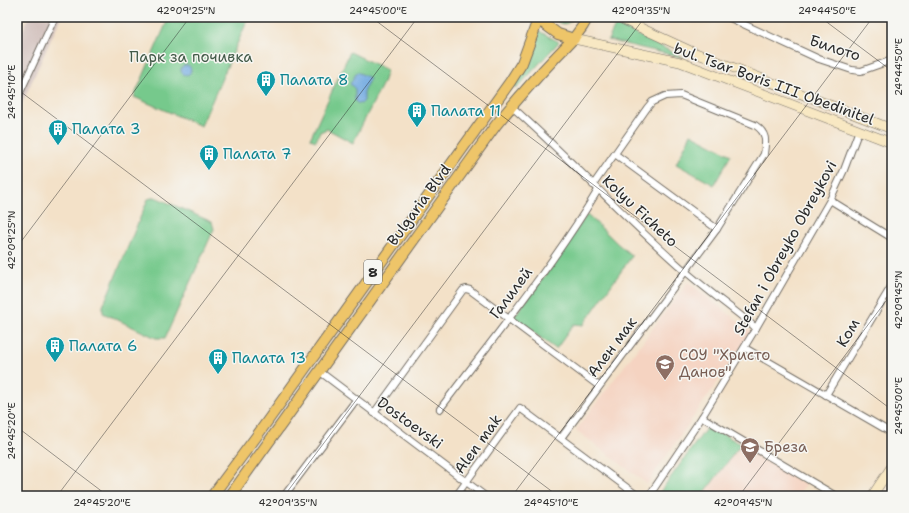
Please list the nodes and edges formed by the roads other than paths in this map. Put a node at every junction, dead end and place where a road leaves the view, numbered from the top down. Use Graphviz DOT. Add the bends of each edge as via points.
graph roads {
  1 [pos="56,17"];
  2 [pos="588,17"];
  3 [pos="617,17"];
  4 [pos="728,17"];
  5 [pos="538,18"];
  6 [pos="574,39"];
  7 [pos="892,60"];
  8 [pos="17,99"];
  9 [pos="652,102"];
  10 [pos="511,106"];
  11 [pos="892,129"];
  12 [pos="859,130"];
  13 [pos="892,143"];
  14 [pos="615,154"];
  15 [pos="596,187"];
  16 [pos="830,200"];
  17 [pos="718,228"];
  18 [pos="892,238"];
  19 [pos="686,272"];
  20 [pos="892,285"];
  21 [pos="508,319"];
  22 [pos="756,328"];
  23 [pos="745,348"];
  24 [pos="319,370"];
  25 [pos="599,386"];
  26 [pos="826,395"];
  27 [pos="356,400"];
  28 [pos="440,409"];
  29 [pos="374,413"];
  30 [pos="702,417"];
  31 [pos="892,433"];
  32 [pos="561,438"];
  33 [pos="892,466"];
  34 [pos="466,482"];
  35 [pos="212,496"];
  36 [pos="230,496"];
  37 [pos="284,496"];
  38 [pos="456,496"];
  39 [pos="486,496"];
  40 [pos="638,496"];
  41 [pos="649,496"];
  42 [pos="836,496"];
  43 [pos="872,496"];
  1 -- 8 [label="street"];
  2 -- 6 [label="main road, 8"];
  3 -- 11 [label="main road, bul. Tsar Boris III Obedinitel" via="693,52"];
  4 -- 7 [label="street, Билото" via="852,70 861,71"];
  5 -- 6 [label="main road, 8" via="558,34"];
  5 -- 35 [label="main road, 8" via="522,63 510,82"];
  6 -- 10 [label="main road, Bulgaria Blvd / 8"];
  6 -- 12 [label="main road, bul. Tsar Boris III Obedinitel" via="680,62"];
  9 -- 14 [label="street, Галилей"];
  9 -- 17 [label="street, Ален мак" via="664,96 681,95 761,129 766,140 764,154"];
  10 -- 15 [label="street, Kolyu Ficheto"];
  10 -- 24 [label="main road, Bulgaria Blvd / 8"];
  12 -- 13 [label="main road, bul. Tsar Boris III Obedinitel"];
  12 -- 16 [label="street, Stefan i Obreyko Obreykovi"];
  14 -- 15 [label="street, Галилей"];
  14 -- 17 [label="street"];
  15 -- 19 [label="street, Kolyu Ficheto"];
  15 -- 21 [label="street, Галилей" via="583,214"];
  16 -- 18 [label="street"];
  16 -- 22 [label="street, Stefan i Obreyko Obreykovi"];
  17 -- 19 [label="street, Ален мак"];
  19 -- 22 [label="street, Kolyu Ficheto"];
  19 -- 25 [label="street, Ален мак"];
  20 -- 26 [label="street, Ком"];
  21 -- 25 [label="street"];
  21 -- 28 [label="street, Галилей"];
  21 -- 29 [label="street" via="470,290 463,290"];
  22 -- 23 [label="street, Stefan i Obreyko Obreykovi"];
  23 -- 26 [label="street"];
  23 -- 30 [label="street, Stefan i Obreyko Obreykovi"];
  24 -- 27 [label="street, Dostoevski"];
  24 -- 36 [label="main road, Bulgaria Blvd / 8"];
  25 -- 32 [label="street, Ален мак"];
  26 -- 31 [label="street"];
  27 -- 29 [label="street, Dostoevski"];
  27 -- 37 [label="street"];
  29 -- 34 [label="street, Dostoevski"];
  30 -- 41 [label="street, Stefan i Obreyko Obreykovi"];
  30 -- 42 [label="street"];
  32 -- 34 [label="street, Alen mak" via="520,408"];
  32 -- 40 [label="street"];
  33 -- 43 [label="main road"];
  34 -- 38 [label="street, Alen mak"];
  34 -- 39 [label="street, Dostoevski"];
}
